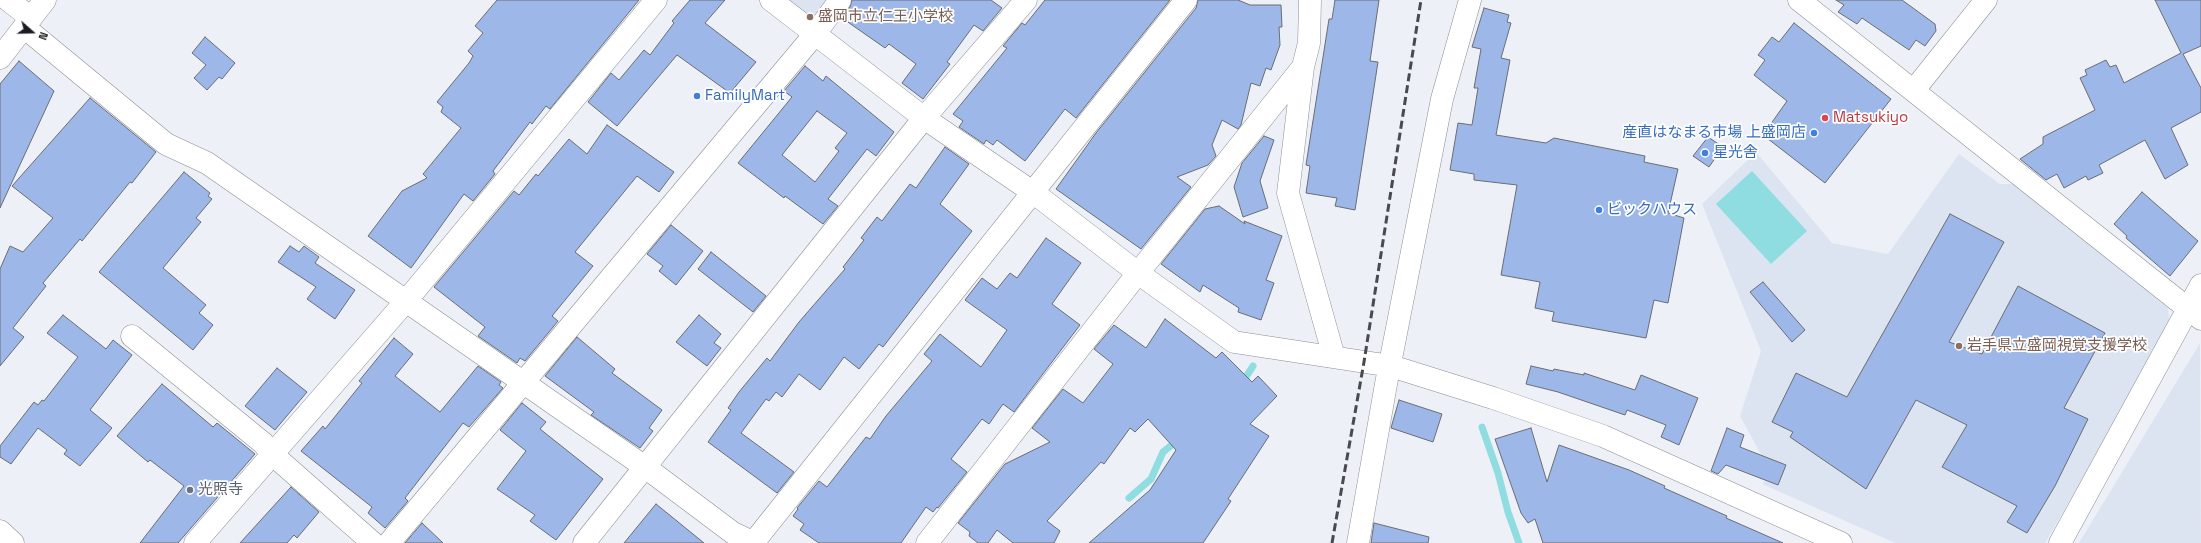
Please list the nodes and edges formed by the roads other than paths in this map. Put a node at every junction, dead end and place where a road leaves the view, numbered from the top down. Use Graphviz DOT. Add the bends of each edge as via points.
graph roads {
  1 [pos="8,0"];
  2 [pos="45,0"];
  3 [pos="656,0"];
  4 [pos="771,0"];
  5 [pos="840,0"];
  6 [pos="1026,0"];
  7 [pos="1186,0"];
  8 [pos="1310,0"];
  9 [pos="1470,0"];
  10 [pos="1799,0"];
  11 [pos="1986,0"];
  12 [pos="28,22"];
  13 [pos="815,34"];
  14 [pos="0,58"];
  15 [pos="1303,67"];
  16 [pos="1914,90"];
  17 [pos="924,118"];
  18 [pos="1034,193"];
  19 [pos="1138,273"];
  20 [pos="2201,285"];
  21 [pos="406,301"];
  22 [pos="2195,314"];
  23 [pos="132,336"];
  24 [pos="1334,357"];
  25 [pos="1391,366"];
  26 [pos="523,382"];
  27 [pos="272,454"];
  28 [pos="645,468"];
  29 [pos="0,531"];
  30 [pos="13,543"];
  31 [pos="195,543"];
  32 [pos="373,543"];
  33 [pos="389,543"];
  34 [pos="584,543"];
  35 [pos="754,543"];
  36 [pos="927,543"];
  37 [pos="1358,543"];
  38 [pos="1841,543"];
  39 [pos="2060,543"];
  1 -- 12 [label="street"];
  2 -- 12 [label="street"];
  3 -- 21 [label="street"];
  4 -- 13 [label="street"];
  5 -- 13 [label="street"];
  6 -- 17 [label="street"];
  7 -- 18 [label="street"];
  8 -- 15 [label="street" via="1309,43"];
  9 -- 25 [label="street" via="1442,99"];
  10 -- 16 [label="street"];
  11 -- 16 [label="street"];
  12 -- 14 [label="street"];
  12 -- 21 [label="street" via="166,144 207,163"];
  13 -- 17 [label="street"];
  13 -- 26 [label="street"];
  15 -- 19 [label="street"];
  15 -- 24 [label="street" via="1288,193"];
  16 -- 22 [label="street"];
  17 -- 18 [label="street"];
  17 -- 28 [label="street"];
  18 -- 19 [label="street"];
  18 -- 35 [label="street"];
  19 -- 24 [label="street" via="1234,342"];
  19 -- 36 [label="street"];
  20 -- 22 [label="street"];
  21 -- 26 [label="street"];
  21 -- 27 [label="street"];
  22 -- 39 [label="street"];
  23 -- 27 [label="street" via="264,444"];
  24 -- 25 [label="street"];
  25 -- 37 [label="street"];
  25 -- 38 [label="street" via="1603,436"];
  26 -- 28 [label="street"];
  26 -- 33 [label="street"];
  27 -- 31 [label="street"];
  27 -- 32 [label="street"];
  28 -- 34 [label="street"];
  28 -- 35 [label="street" via="733,533"];
  29 -- 30 [label="street"];
}
